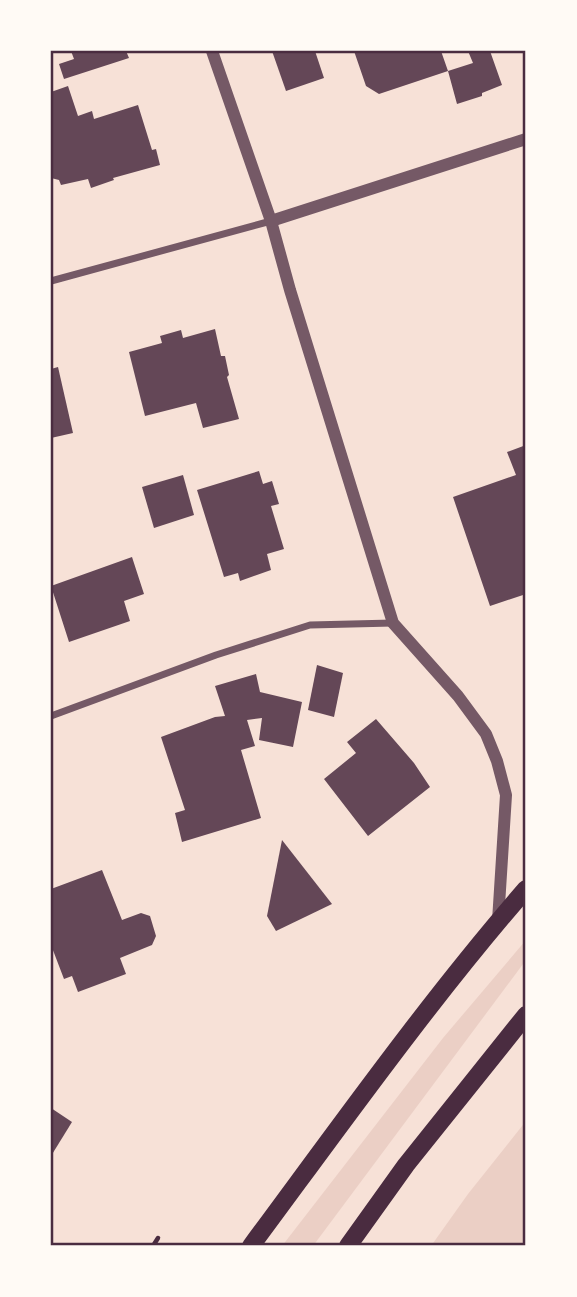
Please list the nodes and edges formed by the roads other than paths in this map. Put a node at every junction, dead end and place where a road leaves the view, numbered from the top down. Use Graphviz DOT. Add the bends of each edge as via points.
graph roads {
  1 [pos="212,51"];
  2 [pos="526,139"];
  3 [pos="271,221"];
  4 [pos="51,281"];
  5 [pos="393,623"];
  6 [pos="51,716"];
  7 [pos="526,888"];
  8 [pos="498,921"];
  9 [pos="526,1015"];
  10 [pos="251,1246"];
  11 [pos="348,1246"];
  1 -- 3 [label="street"];
  2 -- 3 [label="street"];
  3 -- 4 [label="street"];
  3 -- 5 [label="street"];
  5 -- 6 [label="street" via="310,625"];
  5 -- 8 [label="street" via="458,696 486,734 497,761 506,795"];
  7 -- 8 [label="main road"];
  8 -- 10 [label="main road"];
  9 -- 11 [label="main road"];
}
